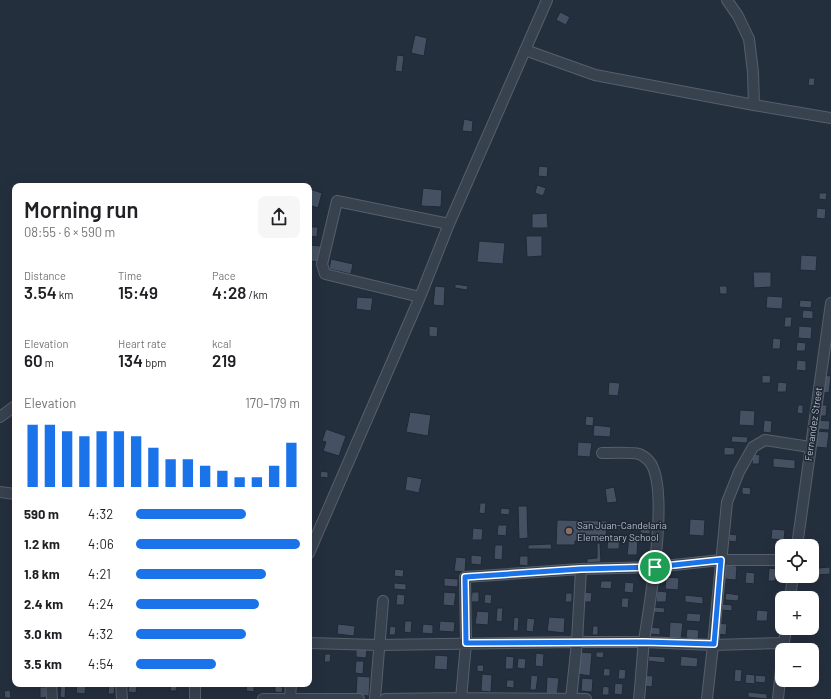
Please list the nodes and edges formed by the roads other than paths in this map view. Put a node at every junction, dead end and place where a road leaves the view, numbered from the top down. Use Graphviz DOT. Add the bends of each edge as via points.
graph roads {
  1 [pos="547,0"];
  2 [pos="728,0"];
  3 [pos="525,50"];
  4 [pos="754,105"];
  5 [pos="831,118"];
  6 [pos="449,224"];
  7 [pos="420,297"];
  8 [pos="831,303"];
  9 [pos="12,408"];
  10 [pos="0,417"];
  11 [pos="810,447"];
  12 [pos="602,453"];
  13 [pos="0,492"];
  14 [pos="12,494"];
  15 [pos="798,539"];
  16 [pos="312,546"];
  17 [pos="721,560"];
  18 [pos="775,560"];
  19 [pos="655,567"];
  20 [pos="581,569"];
  21 [pos="383,601"];
  22 [pos="577,642"];
  23 [pos="644,642"];
  24 [pos="466,643"];
  25 [pos="312,644"];
  26 [pos="714,644"];
  27 [pos="379,645"];
  28 [pos="775,646"];
  29 [pos="51,687"];
  30 [pos="121,687"];
  31 [pos="195,687"];
  32 [pos="291,687"];
  33 [pos="779,687"];
  34 [pos="461,698"];
  35 [pos="52,699"];
  36 [pos="122,699"];
  37 [pos="195,699"];
  38 [pos="263,699"];
  39 [pos="290,699"];
  40 [pos="359,699"];
  41 [pos="375,699"];
  42 [pos="386,699"];
  43 [pos="571,699"];
  44 [pos="586,699"];
  45 [pos="639,699"];
  46 [pos="707,699"];
  47 [pos="778,699"];
  1 -- 3 [label="street"];
  2 -- 4 [label="street" via="749,39"];
  3 -- 4 [label="street" via="595,75"];
  3 -- 6 [label="street"];
  4 -- 5 [label="street"];
  6 -- 7 [label="street"];
  6 -- 7 [label="street" via="337,201 322,264 325,274"];
  7 -- 16 [label="street"];
  8 -- 11 [label="street, Fernandez Street"];
  9 -- 10 [label="street"];
  11 -- 15 [label="street, Fernandez Street"];
  11 -- 17 [label="street" via="765,440 753,447 727,502"];
  12 -- 19 [label="street" via="639,454 650,462 655,475 659,513"];
  13 -- 14 [label="street"];
  17 -- 18 [label="street"];
  17 -- 19 [label="street"];
  17 -- 26 [label="street"];
  19 -- 20 [label="street"];
  19 -- 23 [label="street"];
  20 -- 22 [label="street"];
  20 -- 24 [label="street" via="465,577"];
  21 -- 27 [label="street"];
  22 -- 23 [label="street"];
  22 -- 24 [label="street"];
  22 -- 43 [label="street"];
  23 -- 26 [label="street"];
  23 -- 45 [label="street"];
  24 -- 27 [label="street"];
  24 -- 34 [label="street"];
  25 -- 27 [label="street"];
  26 -- 28 [label="street"];
  26 -- 46 [label="street"];
  27 -- 41 [label="street"];
  29 -- 35 [label="street"];
  30 -- 36 [label="street"];
  31 -- 37 [label="street"];
  32 -- 39 [label="street"];
  33 -- 47 [label="street"];
  34 -- 42 [label="street"];
  34 -- 43 [label="street"];
  38 -- 39 [label="street"];
  39 -- 40 [label="street"];
  43 -- 44 [label="street"];
}
